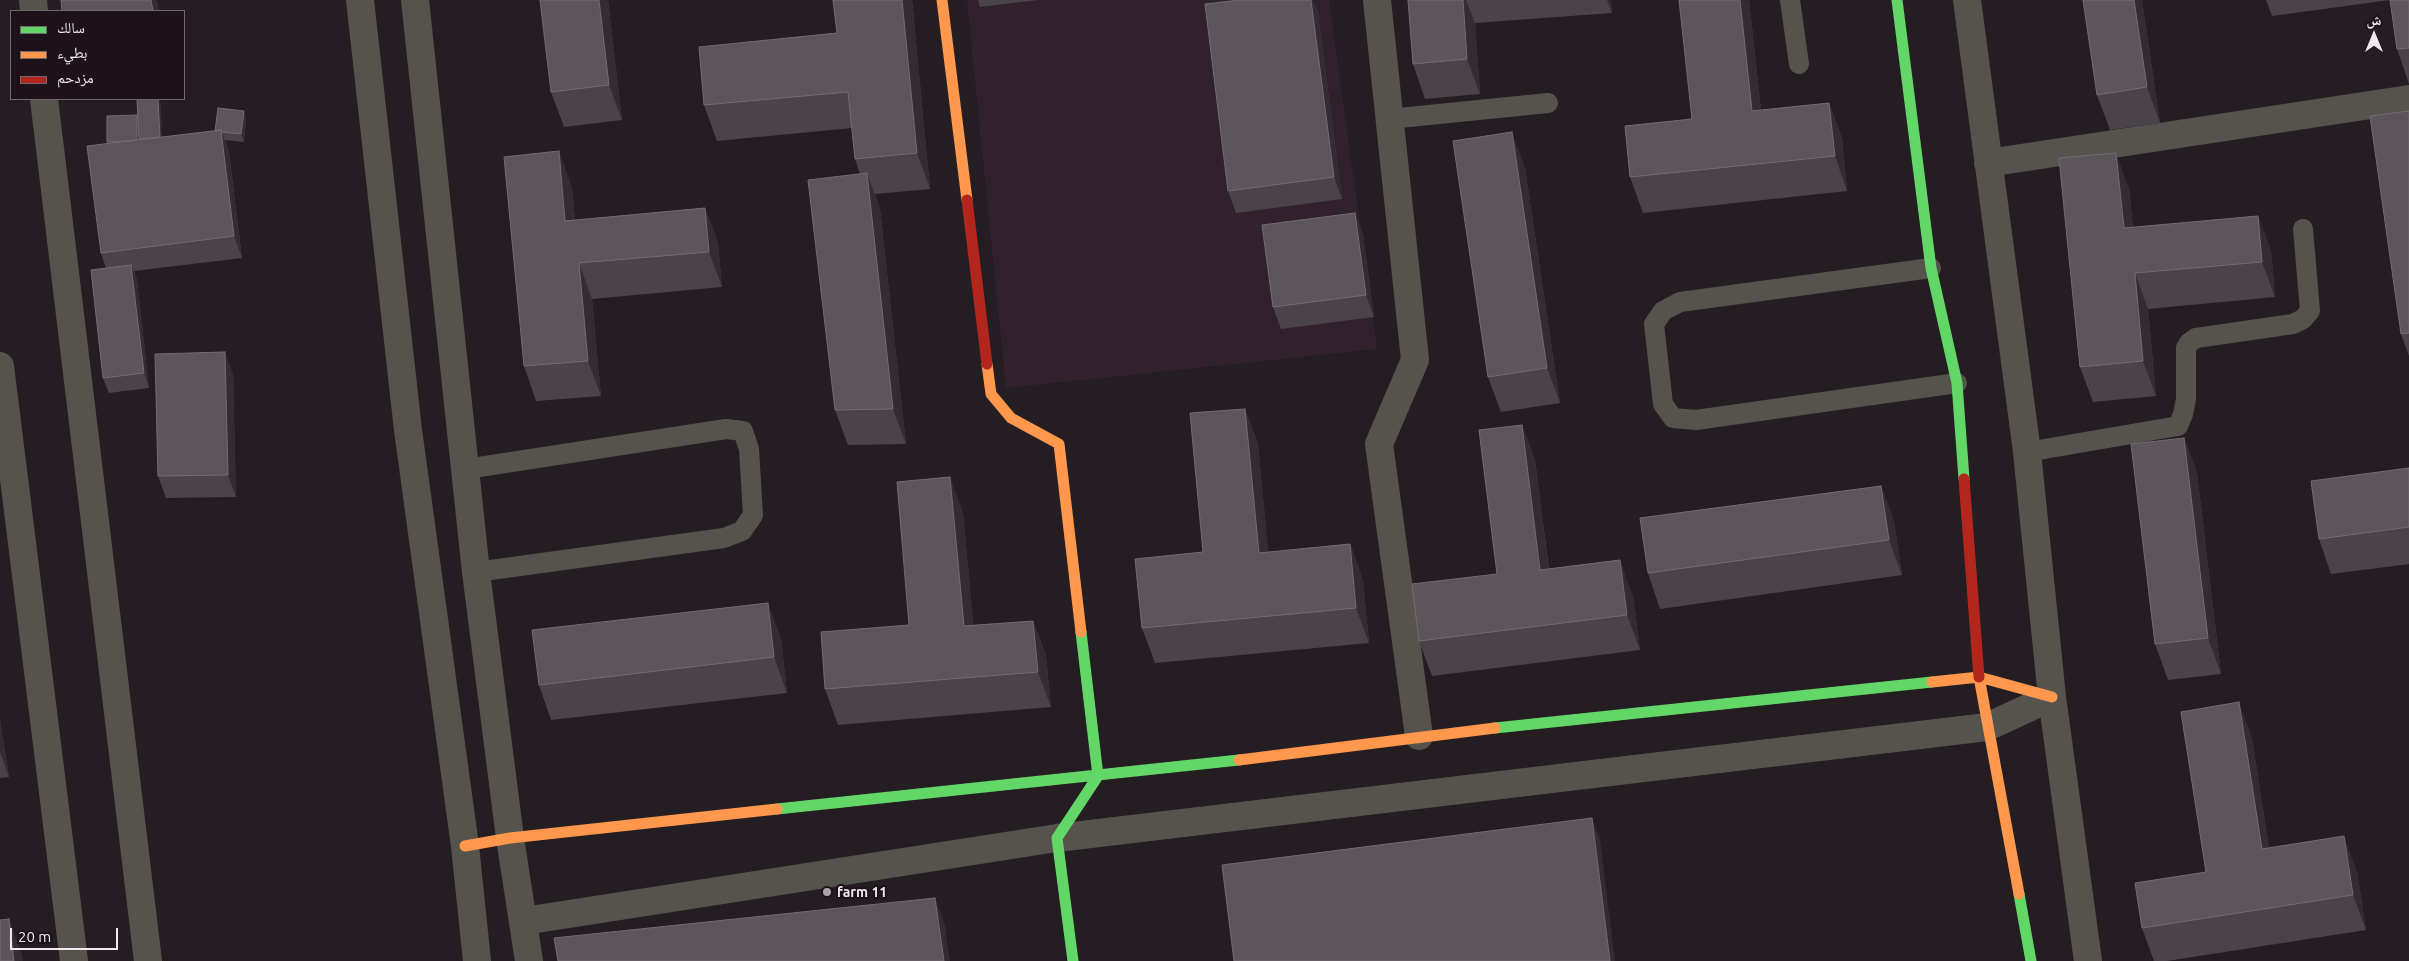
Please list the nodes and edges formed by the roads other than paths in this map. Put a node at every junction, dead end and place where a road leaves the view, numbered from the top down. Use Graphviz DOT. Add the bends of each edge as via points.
graph roads {
  1 [pos="360,0"];
  2 [pos="415,0"];
  3 [pos="942,0"];
  4 [pos="1377,0"];
  5 [pos="1790,0"];
  6 [pos="1897,0"];
  7 [pos="1968,0"];
  8 [pos="1799,64"];
  9 [pos="2409,99"];
  10 [pos="44,100"];
  11 [pos="1548,103"];
  12 [pos="1389,119"];
  13 [pos="1988,163"];
  14 [pos="2303,229"];
  15 [pos="1931,268"];
  16 [pos="0,366"];
  17 [pos="1957,384"];
  18 [pos="2028,452"];
  19 [pos="466,469"];
  20 [pos="476,572"];
  21 [pos="1979,677"];
  22 [pos="2052,697"];
  23 [pos="1987,726"];
  24 [pos="1419,736"];
  25 [pos="1098,776"];
  26 [pos="510,838"];
  27 [pos="1057,838"];
  28 [pos="465,846"];
  29 [pos="524,921"];
  30 [pos="74,961"];
  31 [pos="148,961"];
  32 [pos="477,961"];
  33 [pos="529,961"];
  34 [pos="1073,961"];
  35 [pos="2030,961"];
  36 [pos="2088,961"];
  1 -- 28 [label="street" via="408,430"];
  2 -- 19 [label="street"];
  3 -- 25 [label="street" via="990,394 1011,418 1059,444"];
  4 -- 12 [label="street"];
  5 -- 8 [label="lane"];
  6 -- 15 [label="street"];
  7 -- 13 [label="street"];
  9 -- 13 [label="street"];
  10 -- 31 [label="street"];
  11 -- 12 [label="lane"];
  12 -- 24 [label="street" via="1415,360 1379,444"];
  13 -- 18 [label="street"];
  14 -- 18 [label="lane" via="2310,311 2303,320 2293,324 2196,338 2189,343 2186,348 2186,399 2178,426"];
  15 -- 17 [label="street"];
  15 -- 17 [label="lane" via="1680,302 1663,311 1654,324 1663,404 1673,418 1696,420"];
  16 -- 30 [label="street"];
  17 -- 21 [label="street"];
  18 -- 22 [label="street"];
  19 -- 20 [label="street"];
  19 -- 20 [label="lane" via="726,428 743,432 748,449 753,515 742,531 724,538"];
  20 -- 26 [label="street"];
  21 -- 22 [label="street"];
  21 -- 23 [label="street"];
  21 -- 24 [label="street"];
  22 -- 23 [label="street"];
  22 -- 36 [label="street"];
  23 -- 27 [label="street"];
  23 -- 35 [label="street"];
  24 -- 25 [label="street" via="1295,754"];
  25 -- 26 [label="street"];
  25 -- 27 [label="street"];
  26 -- 28 [label="street"];
  26 -- 29 [label="street"];
  27 -- 29 [label="street"];
  27 -- 34 [label="street"];
  28 -- 32 [label="street"];
  29 -- 33 [label="street"];
}
